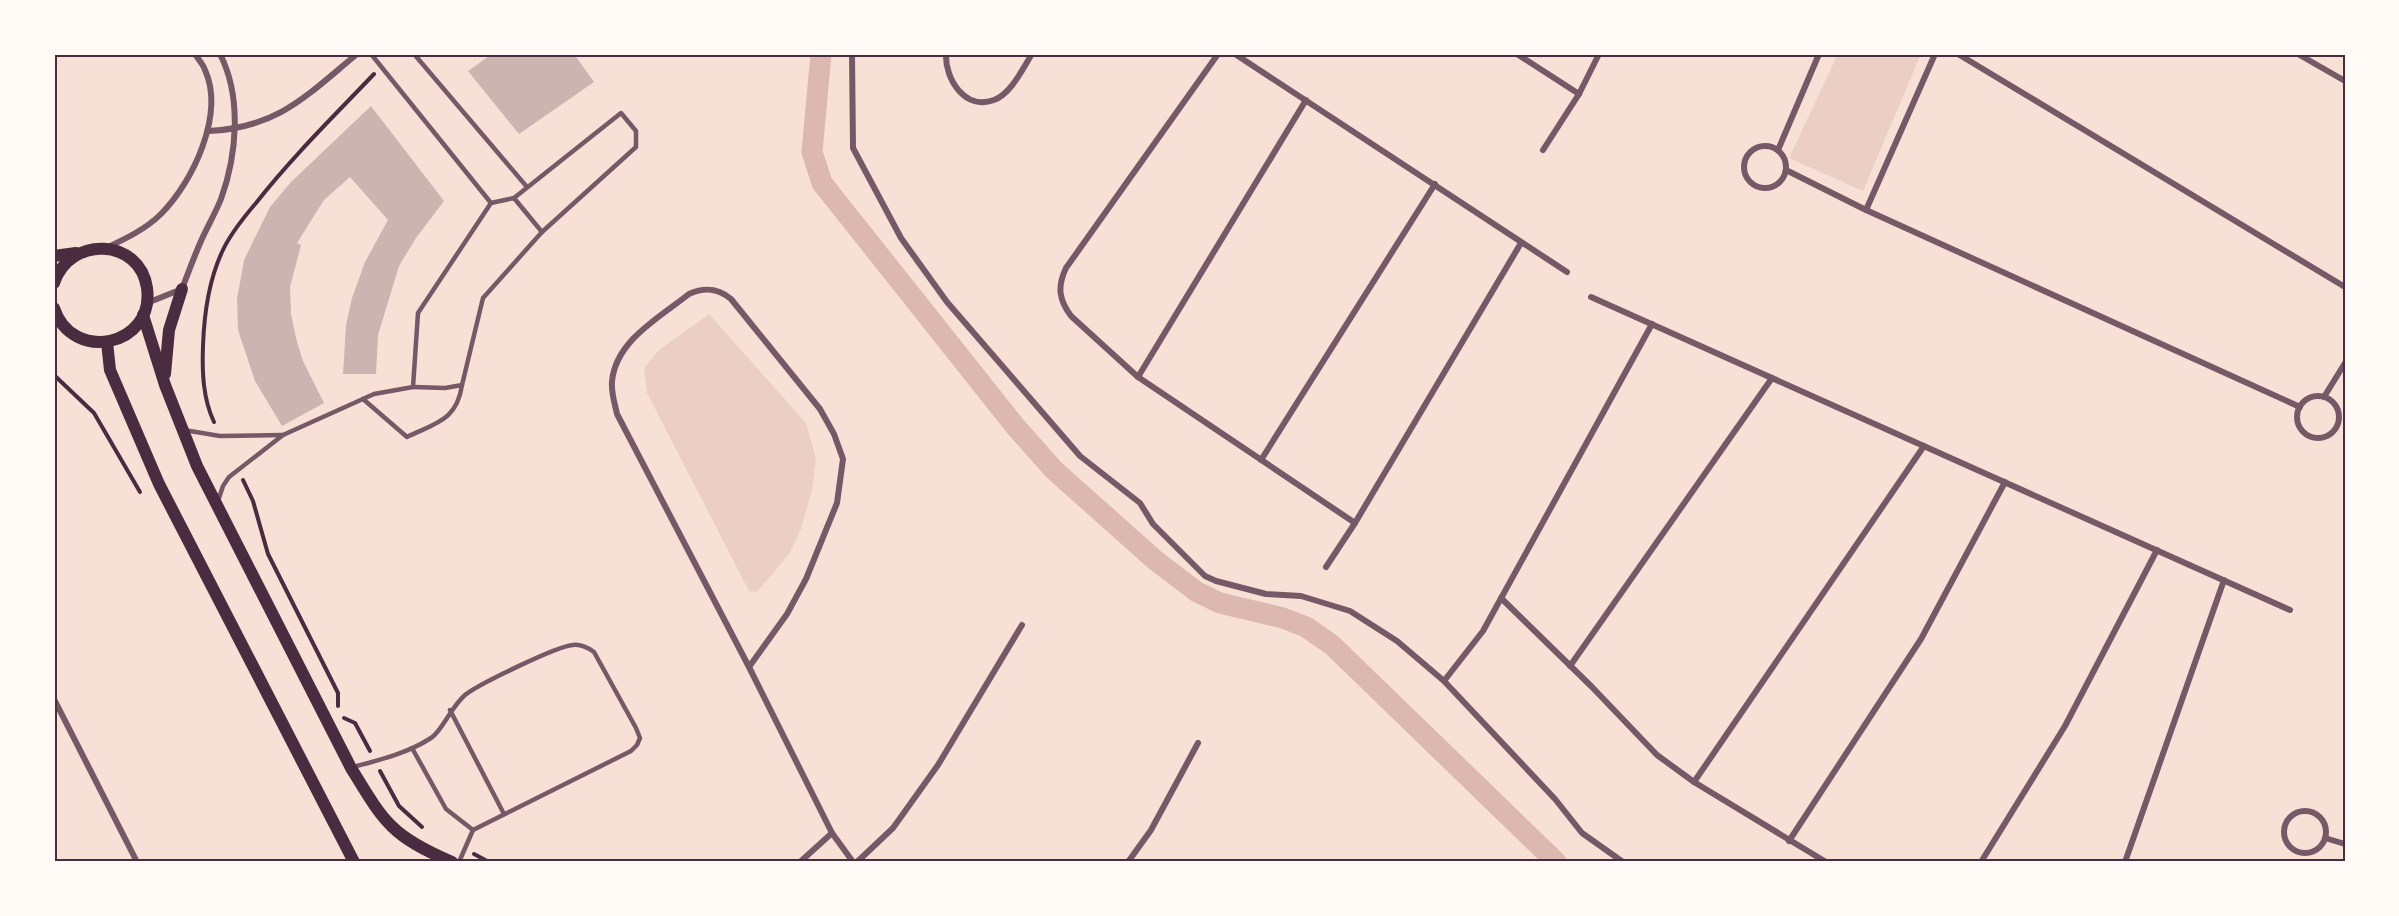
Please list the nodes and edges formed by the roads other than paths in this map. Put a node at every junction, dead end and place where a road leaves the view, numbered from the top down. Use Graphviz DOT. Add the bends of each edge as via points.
graph roads {
  1 [pos="195,54"];
  2 [pos="220,54"];
  3 [pos="357,54"];
  4 [pos="371,54"];
  5 [pos="414,54"];
  6 [pos="852,54"];
  7 [pos="946,54"];
  8 [pos="1032,54"];
  9 [pos="1218,54"];
  10 [pos="1235,54"];
  11 [pos="1517,54"];
  12 [pos="1599,54"];
  13 [pos="1819,54"];
  14 [pos="1935,54"];
  15 [pos="1959,54"];
  16 [pos="2298,54"];
  17 [pos="2345,81"];
  18 [pos="1579,94"];
  19 [pos="1306,100"];
  20 [pos="234,130"];
  21 [pos="208,131"];
  22 [pos="1543,150"];
  23 [pos="1778,150"];
  24 [pos="1786,170"];
  25 [pos="1435,184"];
  26 [pos="527,187"];
  27 [pos="514,198"];
  28 [pos="491,203"];
  29 [pos="1866,210"];
  30 [pos="542,232"];
  31 [pos="1521,243"];
  32 [pos="106,248"];
  33 [pos="77,253"];
  34 [pos="54,256"];
  35 [pos="1567,272"];
  36 [pos="54,283"];
  37 [pos="2345,287"];
  38 [pos="182,289"];
  39 [pos="1591,297"];
  40 [pos="145,309"];
  41 [pos="55,313"];
  42 [pos="1652,324"];
  43 [pos="107,342"];
  44 [pos="2345,363"];
  45 [pos="1138,377"];
  46 [pos="1772,378"];
  47 [pos="165,385"];
  48 [pos="462,385"];
  49 [pos="413,387"];
  50 [pos="2324,397"];
  51 [pos="363,399"];
  52 [pos="2300,407"];
  53 [pos="2342,425"];
  54 [pos="181,429"];
  55 [pos="283,435"];
  56 [pos="1924,446"];
  57 [pos="1261,460"];
  58 [pos="2005,482"];
  59 [pos="217,503"];
  60 [pos="1355,523"];
  61 [pos="2157,550"];
  62 [pos="1326,567"];
  63 [pos="2224,580"];
  64 [pos="1501,598"];
  65 [pos="2290,610"];
  66 [pos="1022,625"];
  67 [pos="1570,666"];
  68 [pos="749,667"];
  69 [pos="1444,681"];
  70 [pos="54,699"];
  71 [pos="450,710"];
  72 [pos="1198,743"];
  73 [pos="412,748"];
  74 [pos="351,768"];
  75 [pos="1694,782"];
  76 [pos="504,814"];
  77 [pos="473,830"];
  78 [pos="832,833"];
  79 [pos="2325,838"];
  80 [pos="1790,841"];
  81 [pos="2345,844"];
  82 [pos="137,862"];
  83 [pos="354,862"];
  84 [pos="452,862"];
  85 [pos="459,862"];
  86 [pos="800,862"];
  87 [pos="855,862"];
  88 [pos="1128,862"];
  89 [pos="1623,862"];
  90 [pos="1826,862"];
  91 [pos="1981,862"];
  92 [pos="2125,862"];
  1 -- 21 [label="street" via="206,71 211,95"];
  2 -- 20 [label="street" via="232,90"];
  3 -- 20 [label="street" via="298,103 264,122"];
  4 -- 28 [label="lane"];
  5 -- 26 [label="lane"];
  6 -- 69 [label="street" via="853,148 902,238 947,302 1080,456 1140,503 1153,524 1205,576 1266,594 1301,596 1350,611 1397,641"];
  7 -- 8 [label="street" via="950,80 962,95 978,102 995,100 1008,89"];
  9 -- 45 [label="street" via="1060,280 1059,293 1071,316"];
  10 -- 19 [label="street"];
  11 -- 18 [label="street"];
  12 -- 18 [label="street"];
  13 -- 23 [label="street"];
  14 -- 29 [label="street"];
  15 -- 37 [label="street"];
  16 -- 17 [label="street"];
  18 -- 22 [label="street"];
  19 -- 25 [label="street"];
  19 -- 45 [label="street"];
  20 -- 21 [label="street"];
  20 -- 38 [label="street" via="221,199"];
  21 -- 32 [label="street" via="182,190 160,215"];
  23 -- 24 [label="street"];
  23 -- 24 [label="street" via="1765,146 1752,150 1744,161 1745,175 1753,186 1767,189 1780,183"];
  24 -- 29 [label="street"];
  25 -- 31 [label="street"];
  25 -- 57 [label="street"];
  26 -- 27 [label="lane"];
  26 -- 30 [label="lane" via="621,113 636,131 636,147"];
  27 -- 28 [label="lane"];
  27 -- 30 [label="lane"];
  28 -- 49 [label="lane" via="418,313"];
  29 -- 52 [label="street"];
  30 -- 48 [label="lane" via="483,298"];
  31 -- 35 [label="street"];
  31 -- 60 [label="street"];
  32 -- 33 [label="main road"];
  32 -- 40 [label="main road" via="133,261 142,273 147,288"];
  33 -- 34 [label="main road"];
  33 -- 36 [label="main road" via="66,262"];
  38 -- 40 [label="street"];
  38 -- 47 [label="main road" via="166,350"];
  39 -- 42 [label="street"];
  40 -- 43 [label="main road" via="134,328"];
  40 -- 47 [label="main road"];
  41 -- 43 [label="main road" via="77,337"];
  42 -- 46 [label="street"];
  42 -- 64 [label="street"];
  43 -- 83 [label="main road" via="110,370 159,484"];
  44 -- 50 [label="street"];
  45 -- 57 [label="street"];
  46 -- 56 [label="street"];
  46 -- 67 [label="street"];
  47 -- 54 [label="main road"];
  48 -- 49 [label="lane"];
  48 -- 51 [label="lane" via="455,410 407,437"];
  49 -- 51 [label="lane"];
  50 -- 52 [label="street" via="2311,398"];
  50 -- 53 [label="street" via="2335,405"];
  51 -- 55 [label="lane"];
  52 -- 53 [label="street" via="2298,420 2310,436 2324,437"];
  54 -- 55 [label="lane" via="220,436"];
  54 -- 59 [label="main road"];
  55 -- 59 [label="lane" via="237,470 223,486"];
  56 -- 58 [label="street"];
  56 -- 75 [label="street"];
  57 -- 60 [label="street"];
  58 -- 61 [label="street"];
  58 -- 80 [label="street" via="1922,639"];
  59 -- 74 [label="main road"];
  60 -- 62 [label="street"];
  61 -- 63 [label="street"];
  61 -- 91 [label="street" via="2065,726"];
  63 -- 65 [label="street"];
  63 -- 92 [label="street"];
  64 -- 67 [label="street"];
  64 -- 69 [label="street" via="1483,631"];
  66 -- 87 [label="street" via="938,765 893,828"];
  67 -- 75 [label="street" via="1656,755"];
  68 -- 68 [label="street" via="787,614 806,579 837,503 843,459 820,409 731,299 713,289 698,290 624,349 612,385 617,414"];
  68 -- 78 [label="street"];
  69 -- 89 [label="street" via="1582,833"];
  70 -- 82 [label="street"];
  71 -- 73 [label="lane" via="433,737"];
  71 -- 76 [label="lane"];
  71 -- 76 [label="lane" via="466,694 574,644 594,652 636,728 640,738 631,751"];
  72 -- 88 [label="street" via="1151,830"];
  73 -- 74 [label="lane"];
  73 -- 77 [label="lane" via="447,809"];
  74 -- 84 [label="main road" via="379,814 393,829 414,845"];
  75 -- 80 [label="street"];
  76 -- 77 [label="lane"];
  77 -- 85 [label="lane"];
  78 -- 86 [label="street"];
  78 -- 87 [label="street"];
  79 -- 79 [label="street" via="2324,822 2312,812 2296,813 2285,825 2286,841 2298,852 2314,851"];
  79 -- 81 [label="street"];
  80 -- 90 [label="street"];
}
